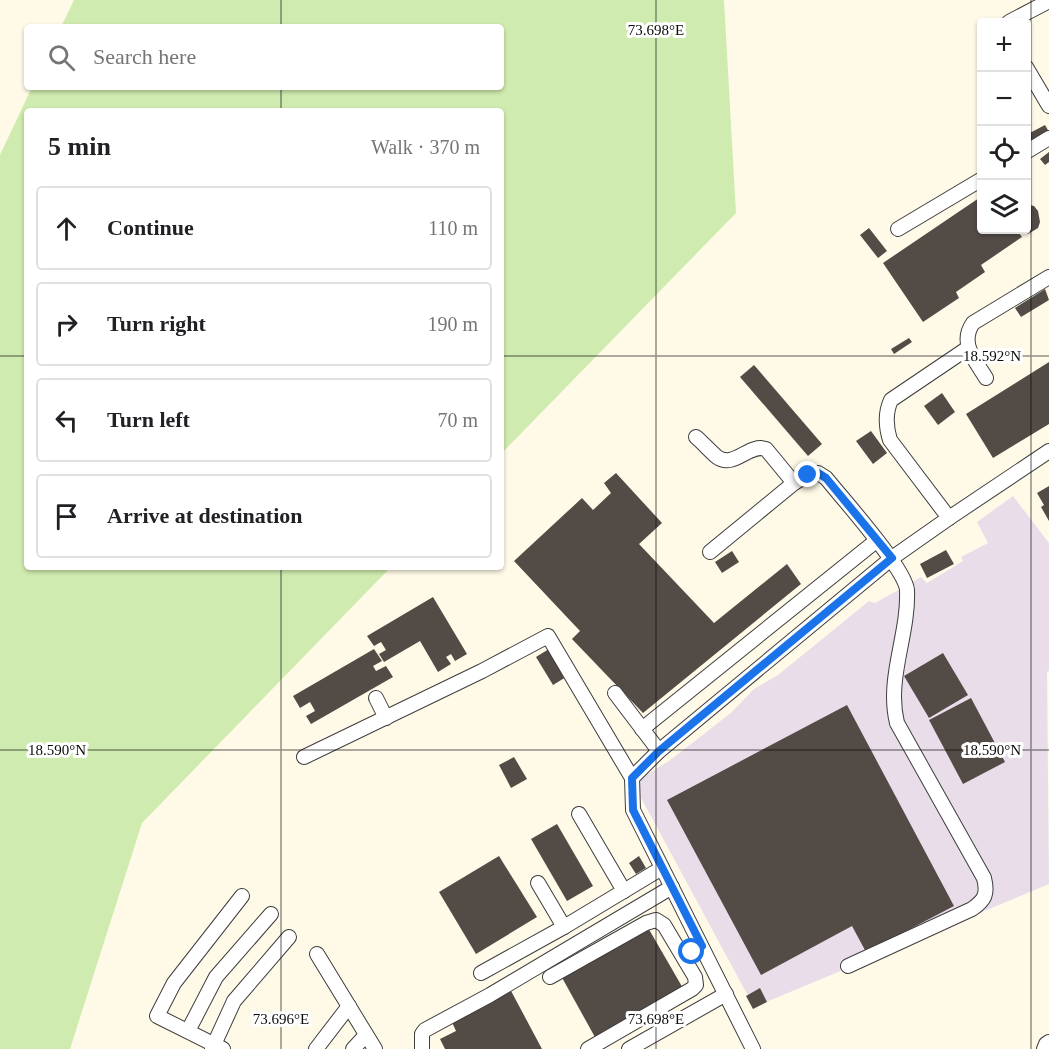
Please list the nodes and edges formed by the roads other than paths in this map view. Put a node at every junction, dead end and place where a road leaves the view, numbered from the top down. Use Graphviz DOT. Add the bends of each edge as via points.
graph roads {
  1 [pos="1049,1"];
  2 [pos="1017,18"];
  3 [pos="1029,72"];
  4 [pos="1049,106"];
  5 [pos="1049,138"];
  6 [pos="1031,149"];
  7 [pos="979,180"];
  8 [pos="898,229"];
  9 [pos="1049,277"];
  10 [pos="968,348"];
  11 [pos="986,378"];
  12 [pos="696,437"];
  13 [pos="1049,452"];
  14 [pos="794,483"];
  15 [pos="948,518"];
  16 [pos="876,541"];
  17 [pos="710,552"];
  18 [pos="892,558"];
  19 [pos="615,693"];
  20 [pos="376,698"];
  21 [pos="386,718"];
  22 [pos="642,729"];
  23 [pos="659,751"];
  24 [pos="304,758"];
  25 [pos="632,778"];
  26 [pos="579,814"];
  27 [pos="662,868"];
  28 [pos="538,883"];
  29 [pos="672,886"];
  30 [pos="624,891"];
  31 [pos="242,896"];
  32 [pos="270,914"];
  33 [pos="564,927"];
  34 [pos="289,936"];
  35 [pos="702,946"];
  36 [pos="317,954"];
  37 [pos="684,957"];
  38 [pos="848,966"];
  39 [pos="481,972"];
  40 [pos="550,977"];
  41 [pos="726,994"];
  42 [pos="349,1006"];
  43 [pos="188,1031"];
  44 [pos="366,1035"];
  45 [pos="1049,1042"];
  46 [pos="216,1048"];
  47 [pos="316,1049"];
  48 [pos="353,1049"];
  49 [pos="375,1049"];
  50 [pos="422,1049"];
  51 [pos="588,1049"];
  52 [pos="629,1049"];
  53 [pos="753,1049"];
  54 [pos="1044,1049"];
  1 -- 2 [label="street"];
  3 -- 4 [label="street"];
  5 -- 6 [label="street"];
  7 -- 8 [label="street"];
  9 -- 10 [label="street" via="973,323 966,338"];
  10 -- 11 [label="street"];
  10 -- 15 [label="street" via="891,400 887,414 890,440"];
  12 -- 14 [label="street" via="725,460 753,448 766,449"];
  13 -- 15 [label="street"];
  14 -- 16 [label="street" via="808,475 821,474"];
  14 -- 17 [label="street"];
  15 -- 18 [label="street"];
  16 -- 18 [label="street"];
  16 -- 22 [label="street"];
  18 -- 23 [label="street"];
  18 -- 38 [label="street" via="907,587 894,681 897,723 984,878 987,891 984,901 972,909"];
  19 -- 22 [label="street"];
  20 -- 21 [label="street"];
  21 -- 24 [label="street"];
  21 -- 25 [label="street" via="548,636"];
  22 -- 23 [label="street"];
  23 -- 25 [label="street"];
  25 -- 27 [label="street" via="633,810"];
  26 -- 30 [label="street"];
  27 -- 29 [label="street"];
  27 -- 30 [label="street"];
  28 -- 33 [label="street"];
  29 -- 35 [label="street"];
  29 -- 50 [label="street" via="425,1030"];
  30 -- 33 [label="street"];
  31 -- 43 [label="street" via="174,983 157,1016"];
  32 -- 43 [label="street" via="216,977"];
  33 -- 39 [label="street"];
  34 -- 46 [label="street" via="234,1001"];
  35 -- 37 [label="street"];
  35 -- 41 [label="street"];
  36 -- 42 [label="street"];
  37 -- 40 [label="street" via="664,925 656,920"];
  37 -- 51 [label="street" via="696,981 692,989"];
  41 -- 52 [label="street"];
  41 -- 53 [label="street"];
  42 -- 44 [label="street"];
  42 -- 47 [label="street"];
  43 -- 46 [label="street"];
  44 -- 48 [label="street"];
  44 -- 49 [label="street"];
  45 -- 54 [label="street"];
}
